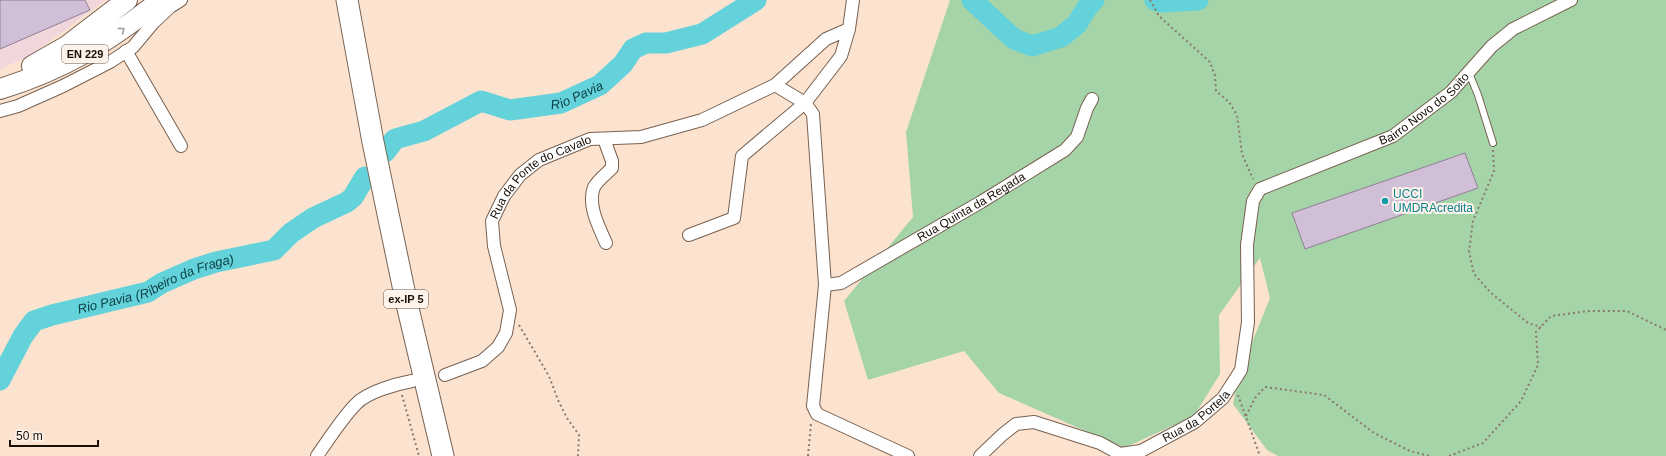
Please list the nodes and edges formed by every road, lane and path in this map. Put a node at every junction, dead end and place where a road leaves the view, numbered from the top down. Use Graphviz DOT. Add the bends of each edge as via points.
graph roads {
  1 [pos="127,0"];
  2 [pos="161,0"];
  3 [pos="181,0"];
  4 [pos="335,0"];
  5 [pos="347,0"];
  6 [pos="853,0"];
  7 [pos="1150,0"];
  8 [pos="1571,0"];
  9 [pos="849,29"];
  10 [pos="126,51"];
  11 [pos="1469,73"];
  12 [pos="0,82"];
  13 [pos="775,84"];
  14 [pos="0,89"];
  15 [pos="1092,99"];
  16 [pos="806,103"];
  17 [pos="0,111"];
  18 [pos="604,139"];
  19 [pos="373,142"];
  20 [pos="1493,143"];
  21 [pos="182,146"];
  22 [pos="1260,188"];
  23 [pos="688,235"];
  24 [pos="606,243"];
  25 [pos="825,285"];
  26 [pos="510,310"];
  27 [pos="1541,327"];
  28 [pos="1666,330"];
  29 [pos="445,375"];
  30 [pos="412,381"];
  31 [pos="1235,382"];
  32 [pos="399,384"];
  33 [pos="817,414"];
  34 [pos="1246,416"];
  35 [pos="317,456"];
  36 [pos="419,456"];
  37 [pos="443,456"];
  38 [pos="578,456"];
  39 [pos="808,456"];
  40 [pos="908,456"];
  41 [pos="980,456"];
  42 [pos="1260,456"];
  43 [pos="1429,456"];
  44 [pos="1449,456"];
  1 -- 12 [label="main road, EN 229" via="44,61"];
  14 -- 2 [label="main road, EN 229, one-way" via="49,72 78,58 114,36"];
  3 -- 10 [label="street" via="170,7 133,47"];
  4 -- 19 [label="highway, ex-IP 5"];
  5 -- 19 [label="highway, ex-IP 5"];
  6 -- 9 [label="street"];
  7 -- 22 [label="path" via="1159,16 1210,62 1215,76 1216,91 1229,102 1237,115 1242,154 1253,180"];
  8 -- 11 [label="street, Bairro Novo do Soito" via="1513,29 1492,46"];
  9 -- 13 [label="street, Rua da Ponte do Cavalo" via="826,39"];
  9 -- 16 [label="street" via="840,56"];
  10 -- 17 [label="street" via="63,86"];
  10 -- 21 [label="street"];
  11 -- 20 [label="lane"];
  11 -- 22 [label="street, Bairro Novo do Soito" via="1451,92 1393,136"];
  13 -- 16 [label="street"];
  13 -- 18 [label="street, Rua da Ponte do Cavalo" via="702,120 641,137"];
  15 -- 25 [label="street, Rua Quinta da Regada" via="1077,137 1065,150 982,202 841,283"];
  16 -- 23 [label="street" via="742,156 734,218"];
  16 -- 25 [label="street" via="812,114"];
  18 -- 24 [label="street" via="612,168 595,186 592,195 595,216"];
  18 -- 26 [label="street, Rua da Ponte do Cavalo" via="590,139 539,160 520,175 504,196 492,221 494,246"];
  19 -- 37 [label="highway, ex-IP 5" via="406,300"];
  20 -- 27 [label="path" via="1494,171 1473,221 1469,251 1474,274 1491,293 1528,323"];
  22 -- 31 [label="street, Rua da Portela" via="1253,201 1247,245 1248,322 1241,370"];
  25 -- 33 [label="street" via="813,406"];
  26 -- 29 [label="street, Rua da Ponte do Cavalo" via="506,333 498,348 482,360"];
  26 -- 38 [label="path" via="549,376 567,418 580,435"];
  27 -- 28 [label="path" via="1551,316 1589,311 1627,311"];
  27 -- 44 [label="path" via="1536,332 1538,365 1521,401 1483,443"];
  30 -- 32 [label="street"];
  31 -- 34 [label="path"];
  31 -- 41 [label="street, Rua da Portela" via="1223,398 1195,422 1142,451 1120,454 1100,443 1034,422 1016,424"];
  32 -- 35 [label="street" via="356,403"];
  32 -- 36 [label="path"];
  33 -- 39 [label="path" via="811,421"];
  33 -- 40 [label="street"];
  34 -- 42 [label="path"];
  34 -- 43 [label="path" via="1255,398 1265,387 1324,395 1374,433 1410,451"];
}
